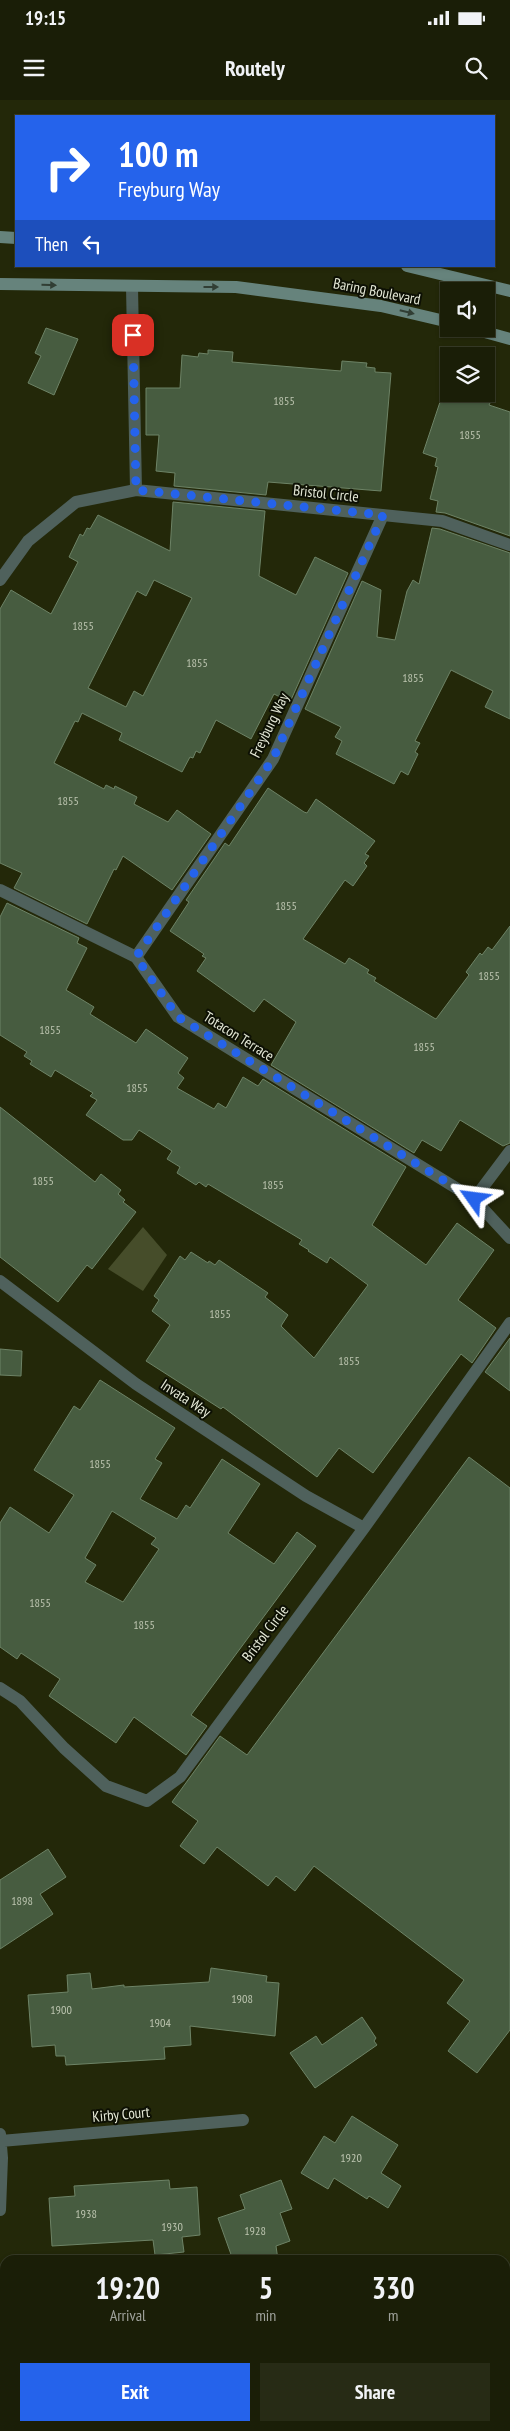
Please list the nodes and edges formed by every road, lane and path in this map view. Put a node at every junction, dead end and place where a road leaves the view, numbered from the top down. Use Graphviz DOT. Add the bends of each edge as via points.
graph roads {
  1 [pos="0,238"];
  2 [pos="15,238"];
  3 [pos="411,267"];
  4 [pos="0,284"];
  5 [pos="132,287"];
  6 [pos="510,292"];
  7 [pos="440,320"];
  8 [pos="495,335"];
  9 [pos="510,339"];
  10 [pos="136,490"];
  11 [pos="383,515"];
  12 [pos="510,545"];
  13 [pos="0,580"];
  14 [pos="0,890"];
  15 [pos="136,957"];
  16 [pos="510,1151"];
  17 [pos="474,1199"];
  18 [pos="510,1238"];
  19 [pos="0,1281"];
  20 [pos="510,1323"];
  21 [pos="364,1528"];
  22 [pos="0,1688"];
  23 [pos="243,2120"];
  24 [pos="1,2137"];
  25 [pos="0,2210"];
  1 -- 2 [label="main road"];
  3 -- 6 [label="main road, Baring Boulevard"];
  4 -- 5 [label="main road, Baring Boulevard, one-way"];
  5 -- 7 [label="main road, Baring Boulevard, one-way" via="236,287 381,306"];
  5 -- 10 [label="street"];
  8 -- 9 [label="main road"];
  10 -- 11 [label="street, Bristol Circle"];
  10 -- 13 [label="street, Bristol Circle" via="76,502 28,541"];
  11 -- 12 [label="street, Bristol Circle" via="442,521"];
  11 -- 15 [label="street, Freyburg Way" via="273,759"];
  14 -- 15 [label="street, Totacon Terrace"];
  15 -- 17 [label="street, Totacon Terrace" via="178,1017"];
  16 -- 17 [label="street"];
  17 -- 18 [label="street"];
  19 -- 21 [label="street, Invata Way" via="136,1384 306,1496"];
  20 -- 21 [label="street, Bristol Circle"];
  21 -- 22 [label="street, Bristol Circle" via="180,1777 147,1801 106,1786 20,1701"];
  23 -- 24 [label="street, Kirby Court"];
  24 -- 25 [label="street"];
}
